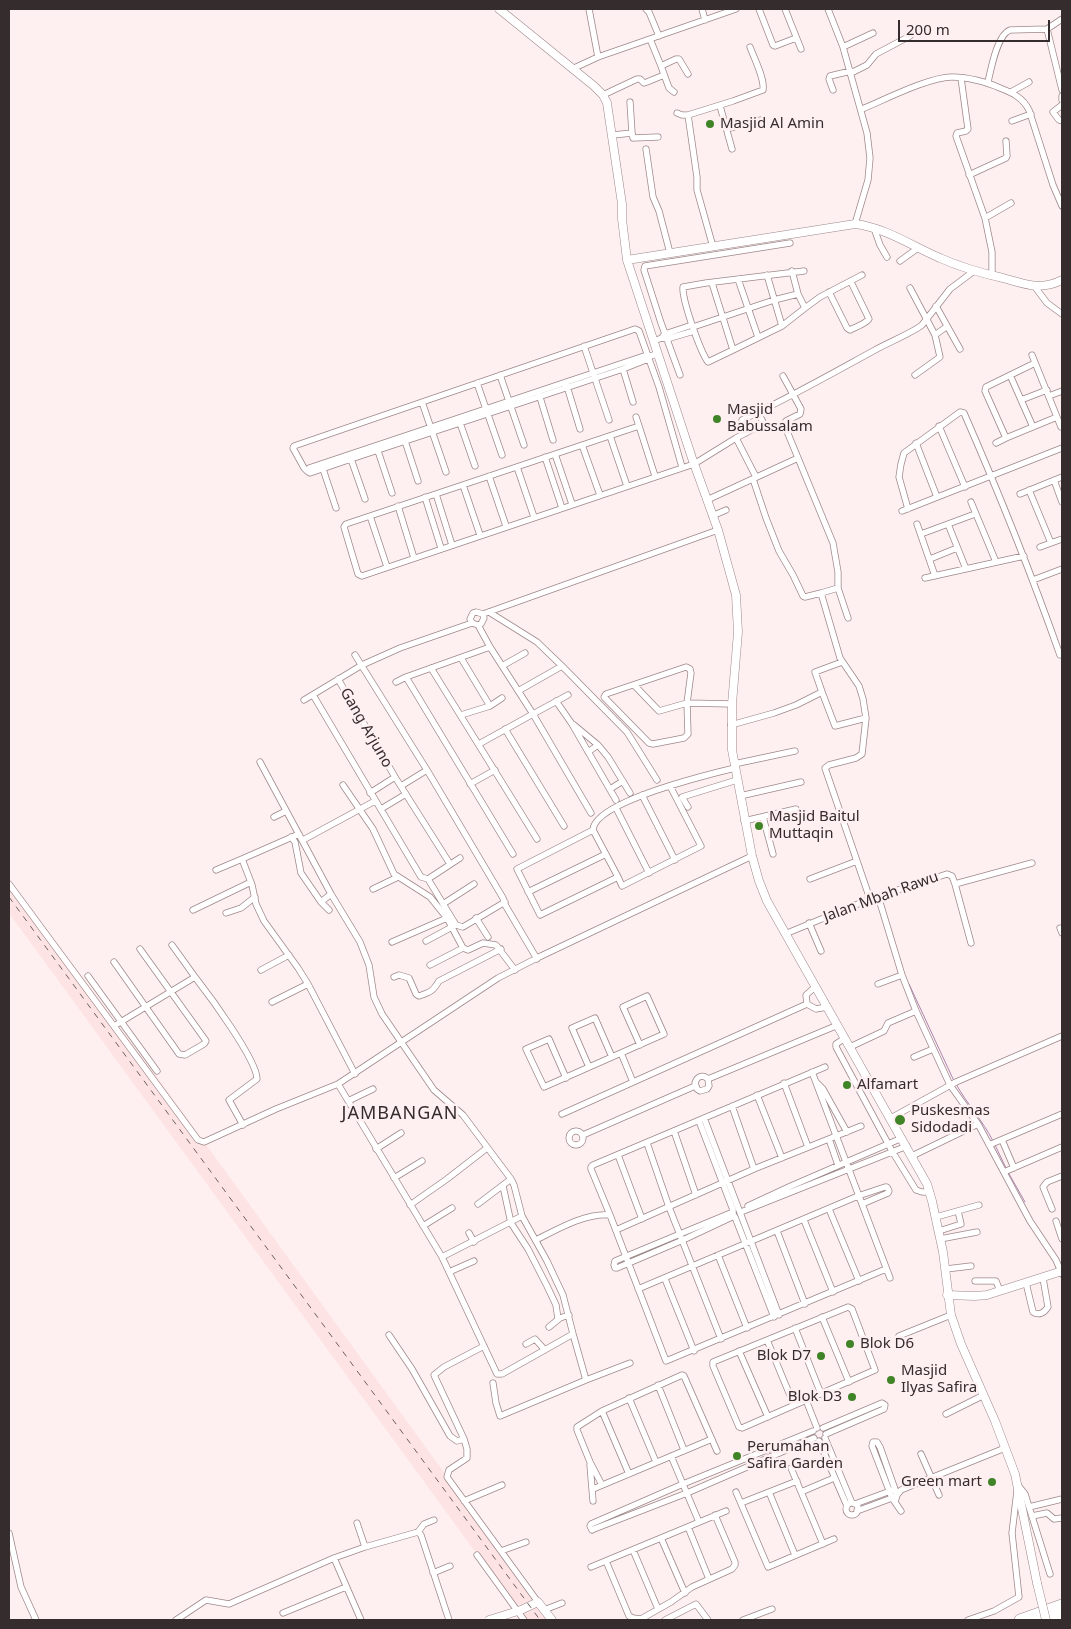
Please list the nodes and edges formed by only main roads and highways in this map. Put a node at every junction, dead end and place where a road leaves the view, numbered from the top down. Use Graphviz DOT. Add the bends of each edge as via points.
graph roads {
  1 [pos="1062,1605"];
  2 [pos="1062,1613"];
  3 [pos="1020,1620"];
  4 [pos="1044,1620"];
  1 -- 3 [label="highway"];
  2 -- 4 [label="highway"];
}
